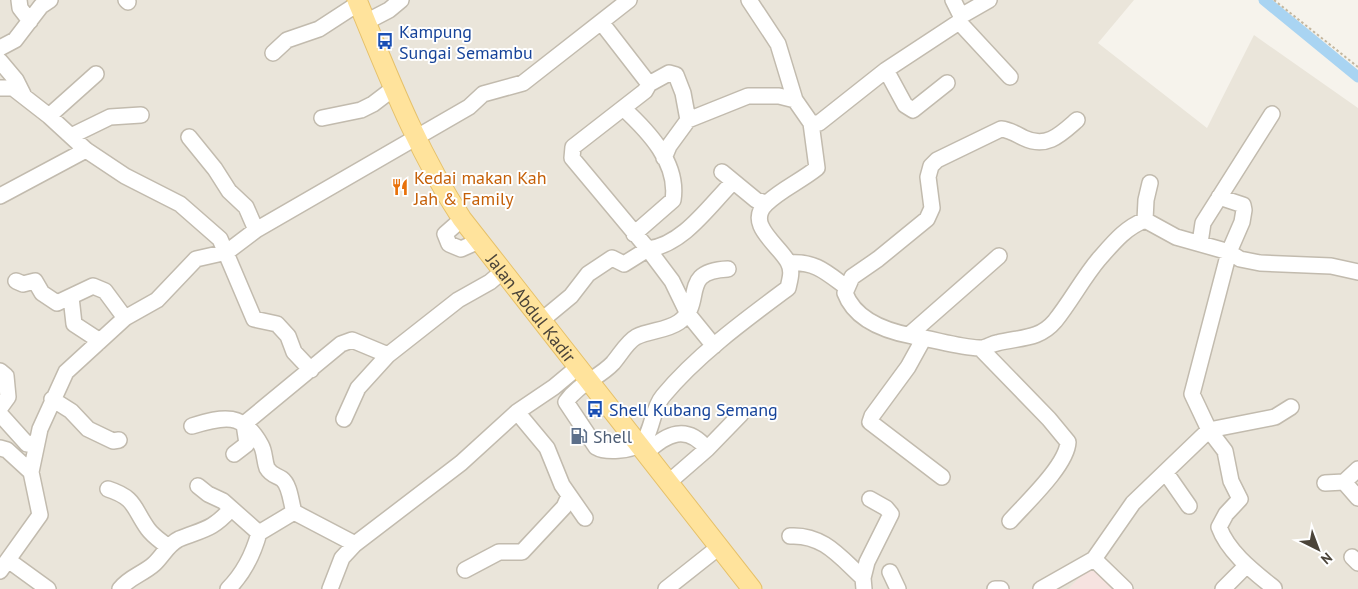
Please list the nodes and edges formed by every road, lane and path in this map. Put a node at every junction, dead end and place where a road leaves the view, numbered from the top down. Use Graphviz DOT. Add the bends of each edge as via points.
graph roads {
  1 [pos="19,0"];
  2 [pos="50,0"];
  3 [pos="401,0"];
  4 [pos="629,0"];
  5 [pos="748,0"];
  6 [pos="953,0"];
  7 [pos="990,0"];
  8 [pos="1274,0"];
  9 [pos="358,2"];
  10 [pos="960,19"];
  11 [pos="30,21"];
  12 [pos="366,22"];
  13 [pos="601,22"];
  14 [pos="0,48"];
  15 [pos="273,54"];
  16 [pos="0,61"];
  17 [pos="1358,67"];
  18 [pos="886,70"];
  19 [pos="96,74"];
  20 [pos="1010,77"];
  21 [pos="947,83"];
  22 [pos="649,84"];
  23 [pos="0,88"];
  24 [pos="394,88"];
  25 [pos="25,98"];
  26 [pos="795,100"];
  27 [pos="623,108"];
  28 [pos="1272,114"];
  29 [pos="141,115"];
  30 [pos="50,116"];
  31 [pos="322,118"];
  32 [pos="688,120"];
  33 [pos="1077,120"];
  34 [pos="811,122"];
  35 [pos="71,136"];
  36 [pos="189,137"];
  37 [pos="415,137"];
  38 [pos="86,150"];
  39 [pos="664,158"];
  40 [pos="1150,183"];
  41 [pos="0,196"];
  42 [pos="1218,197"];
  43 [pos="766,203"];
  44 [pos="462,219"];
  45 [pos="1145,220"];
  46 [pos="256,230"];
  47 [pos="634,234"];
  48 [pos="479,241"];
  49 [pos="1200,243"];
  50 [pos="648,249"];
  51 [pos="227,252"];
  52 [pos="1229,252"];
  53 [pos="999,256"];
  54 [pos="789,263"];
  55 [pos="728,269"];
  56 [pos="503,270"];
  57 [pos="1358,272"];
  58 [pos="16,281"];
  59 [pos="846,287"];
  60 [pos="71,297"];
  61 [pos="688,314"];
  62 [pos="125,318"];
  63 [pos="542,320"];
  64 [pos="917,336"];
  65 [pos="100,341"];
  66 [pos="714,346"];
  67 [pos="981,349"];
  68 [pos="388,355"];
  69 [pos="311,370"];
  70 [pos="0,371"];
  71 [pos="584,373"];
  72 [pos="554,387"];
  73 [pos="52,399"];
  74 [pos="566,402"];
  75 [pos="1291,407"];
  76 [pos="0,408"];
  77 [pos="517,412"];
  78 [pos="0,414"];
  79 [pos="741,414"];
  80 [pos="344,419"];
  81 [pos="244,424"];
  82 [pos="192,426"];
  83 [pos="1209,430"];
  84 [pos="119,440"];
  85 [pos="32,443"];
  86 [pos="3,449"];
  87 [pos="642,449"];
  88 [pos="707,449"];
  89 [pos="234,454"];
  90 [pos="1358,469"];
  91 [pos="31,472"];
  92 [pos="1166,473"];
  93 [pos="942,477"];
  94 [pos="669,482"];
  95 [pos="1344,482"];
  96 [pos="1324,483"];
  97 [pos="198,486"];
  98 [pos="108,489"];
  99 [pos="569,496"];
  100 [pos="1358,498"];
  101 [pos="870,499"];
  102 [pos="1189,506"];
  103 [pos="232,509"];
  104 [pos="294,512"];
  105 [pos="585,518"];
  106 [pos="1010,521"];
  107 [pos="259,534"];
  108 [pos="790,536"];
  109 [pos="355,544"];
  110 [pos="168,547"];
  111 [pos="719,547"];
  112 [pos="1094,559"];
  113 [pos="4,565"];
  114 [pos="1246,566"];
  115 [pos="465,570"];
  116 [pos="890,572"];
  117 [pos="863,583"];
  118 [pos="1274,588"];
  119 [pos="48,589"];
  120 [pos="120,589"];
  121 [pos="228,589"];
  122 [pos="330,589"];
  123 [pos="666,589"];
  124 [pos="752,589"];
  125 [pos="898,589"];
  126 [pos="995,589"];
  127 [pos="1001,589"];
  128 [pos="1041,589"];
  129 [pos="1125,589"];
  130 [pos="1223,589"];
  1 -- 11 [label="street" via="20,8"];
  2 -- 11 [label="street"];
  3 -- 12 [label="street" via="390,10"];
  4 -- 13 [label="street"];
  5 -- 26 [label="street" via="778,44"];
  6 -- 10 [label="street"];
  7 -- 10 [label="street"];
  8 -- 17 [label="path"];
  9 -- 12 [label="main road, Jalan Abdul Kadir"];
  9 -- 15 [label="street" via="319,30 287,40"];
  10 -- 18 [label="street"];
  10 -- 20 [label="street"];
  11 -- 14 [label="street" via="15,40"];
  12 -- 24 [label="main road, Jalan Abdul Kadir"];
  13 -- 22 [label="street"];
  13 -- 37 [label="street" via="523,83 483,94 469,107"];
  16 -- 25 [label="street" via="16,80"];
  18 -- 21 [label="street" via="905,106 913,110"];
  18 -- 34 [label="street" via="819,123"];
  19 -- 30 [label="street"];
  22 -- 27 [label="street"];
  22 -- 32 [label="street" via="668,73 676,75"];
  23 -- 25 [label="street" via="14,88"];
  24 -- 31 [label="street" via="361,110"];
  24 -- 37 [label="main road, Jalan Abdul Kadir"];
  25 -- 30 [label="street"];
  26 -- 32 [label="street" via="779,96 748,96"];
  26 -- 34 [label="street"];
  27 -- 39 [label="street" via="654,138"];
  27 -- 47 [label="street" via="573,147 572,158"];
  28 -- 42 [label="street"];
  29 -- 35 [label="street" via="110,117"];
  30 -- 35 [label="street"];
  32 -- 39 [label="street"];
  33 -- 59 [label="street" via="1046,142 1030,140 1001,129 941,156 931,166 928,177 932,208 928,219 852,277"];
  34 -- 43 [label="street" via="817,168"];
  35 -- 38 [label="street"];
  36 -- 46 [label="street" via="229,191 246,207"];
  37 -- 44 [label="main road, Jalan Abdul Kadir"];
  37 -- 46 [label="street"];
  38 -- 41 [label="street"];
  38 -- 51 [label="street" via="125,176 180,204 220,238"];
  39 -- 47 [label="street" via="675,188 673,200"];
  40 -- 45 [label="street"];
  42 -- 49 [label="street" via="1203,223"];
  42 -- 52 [label="street" via="1243,205 1244,210"];
  43 -- 50 [label="street" via="756,200 727,177 679,237 658,248"];
  43 -- 54 [label="street" via="759,212 759,225"];
  44 -- 48 [label="main road, Jalan Abdul Kadir"];
  44 -- 48 [label="street" via="445,234 449,244 461,249"];
  45 -- 49 [label="street" via="1176,237"];
  45 -- 67 [label="street" via="1130,226 1118,237 1043,333"];
  46 -- 51 [label="street"];
  47 -- 50 [label="street"];
  48 -- 56 [label="main road, Jalan Abdul Kadir"];
  49 -- 52 [label="street"];
  50 -- 61 [label="street" via="672,281"];
  50 -- 63 [label="street" via="624,264 612,258 588,274 571,296"];
  51 -- 62 [label="street" via="196,259 157,300"];
  51 -- 69 [label="street" via="254,319 277,324 288,336 294,352"];
  52 -- 57 [label="street" via="1240,259 1260,263 1331,266"];
  52 -- 83 [label="street" via="1192,394"];
  53 -- 64 [label="street"];
  54 -- 59 [label="street" via="814,265"];
  54 -- 66 [label="street" via="792,276 788,288"];
  55 -- 61 [label="street" via="710,270 703,274 695,287"];
  56 -- 63 [label="main road, Jalan Abdul Kadir"];
  56 -- 68 [label="street" via="490,282 458,300"];
  58 -- 60 [label="street" via="23,284 35,281 42,293 57,302"];
  59 -- 64 [label="street" via="847,298 864,318 880,328"];
  60 -- 62 [label="street" via="93,286 105,292"];
  60 -- 65 [label="street" via="74,324"];
  61 -- 66 [label="street"];
  61 -- 71 [label="street" via="664,329 634,338 612,364"];
  62 -- 65 [label="street"];
  63 -- 71 [label="main road, Jalan Abdul Kadir"];
  64 -- 67 [label="street"];
  64 -- 93 [label="street" via="908,367 870,422"];
  65 -- 73 [label="street" via="66,372"];
  66 -- 87 [label="street" via="662,397 652,416"];
  67 -- 106 [label="street" via="1068,442 1067,452"];
  68 -- 69 [label="street" via="352,340 341,344"];
  68 -- 80 [label="street" via="358,388"];
  69 -- 81 [label="street"];
  70 -- 76 [label="street" via="6,376 8,397"];
  71 -- 72 [label="street"];
  71 -- 74 [label="street"];
  71 -- 87 [label="main road, Jalan Abdul Kadir"];
  72 -- 74 [label="street"];
  72 -- 77 [label="street"];
  73 -- 84 [label="street" via="88,429 113,442"];
  73 -- 85 [label="street"];
  74 -- 87 [label="street" via="596,447 604,451"];
  75 -- 83 [label="street" via="1275,417"];
  77 -- 99 [label="street" via="547,448"];
  77 -- 109 [label="street" via="461,464"];
  78 -- 85 [label="street"];
  79 -- 88 [label="street"];
  81 -- 82 [label="street" via="231,418 216,418"];
  81 -- 89 [label="street" via="247,444"];
  81 -- 104 [label="street" via="261,444 268,470 286,485"];
  83 -- 92 [label="street"];
  83 -- 114 [label="street" via="1224,451 1231,481 1240,499 1219,526 1222,536"];
  85 -- 86 [label="street"];
  85 -- 91 [label="street"];
  86 -- 91 [label="street"];
  87 -- 88 [label="street" via="687,433 698,438"];
  87 -- 94 [label="main road, Jalan Abdul Kadir"];
  88 -- 94 [label="street"];
  90 -- 95 [label="street"];
  91 -- 113 [label="street" via="40,515"];
  92 -- 102 [label="street"];
  92 -- 112 [label="street" via="1133,503"];
  94 -- 111 [label="main road, Jalan Abdul Kadir"];
  95 -- 96 [label="street"];
  95 -- 100 [label="street"];
  97 -- 103 [label="street"];
  98 -- 110 [label="street" via="133,501 147,528"];
  99 -- 105 [label="street"];
  99 -- 115 [label="street" via="564,507 522,552 499,552"];
  101 -- 117 [label="street" via="891,514 866,562"];
  103 -- 107 [label="street"];
  103 -- 110 [label="street" via="214,526 178,539"];
  104 -- 107 [label="street"];
  104 -- 109 [label="street"];
  107 -- 121 [label="street" via="240,576"];
  108 -- 117 [label="street" via="804,535 826,544"];
  109 -- 122 [label="street" via="342,558"];
  110 -- 120 [label="street" via="153,565 125,582"];
  111 -- 123 [label="street"];
  111 -- 124 [label="main road, Jalan Abdul Kadir"];
  112 -- 128 [label="street"];
  112 -- 129 [label="street"];
  113 -- 119 [label="street"];
  114 -- 118 [label="street"];
  114 -- 130 [label="street"];
  116 -- 125 [label="street"];
  126 -- 127 [label="street"];
}
